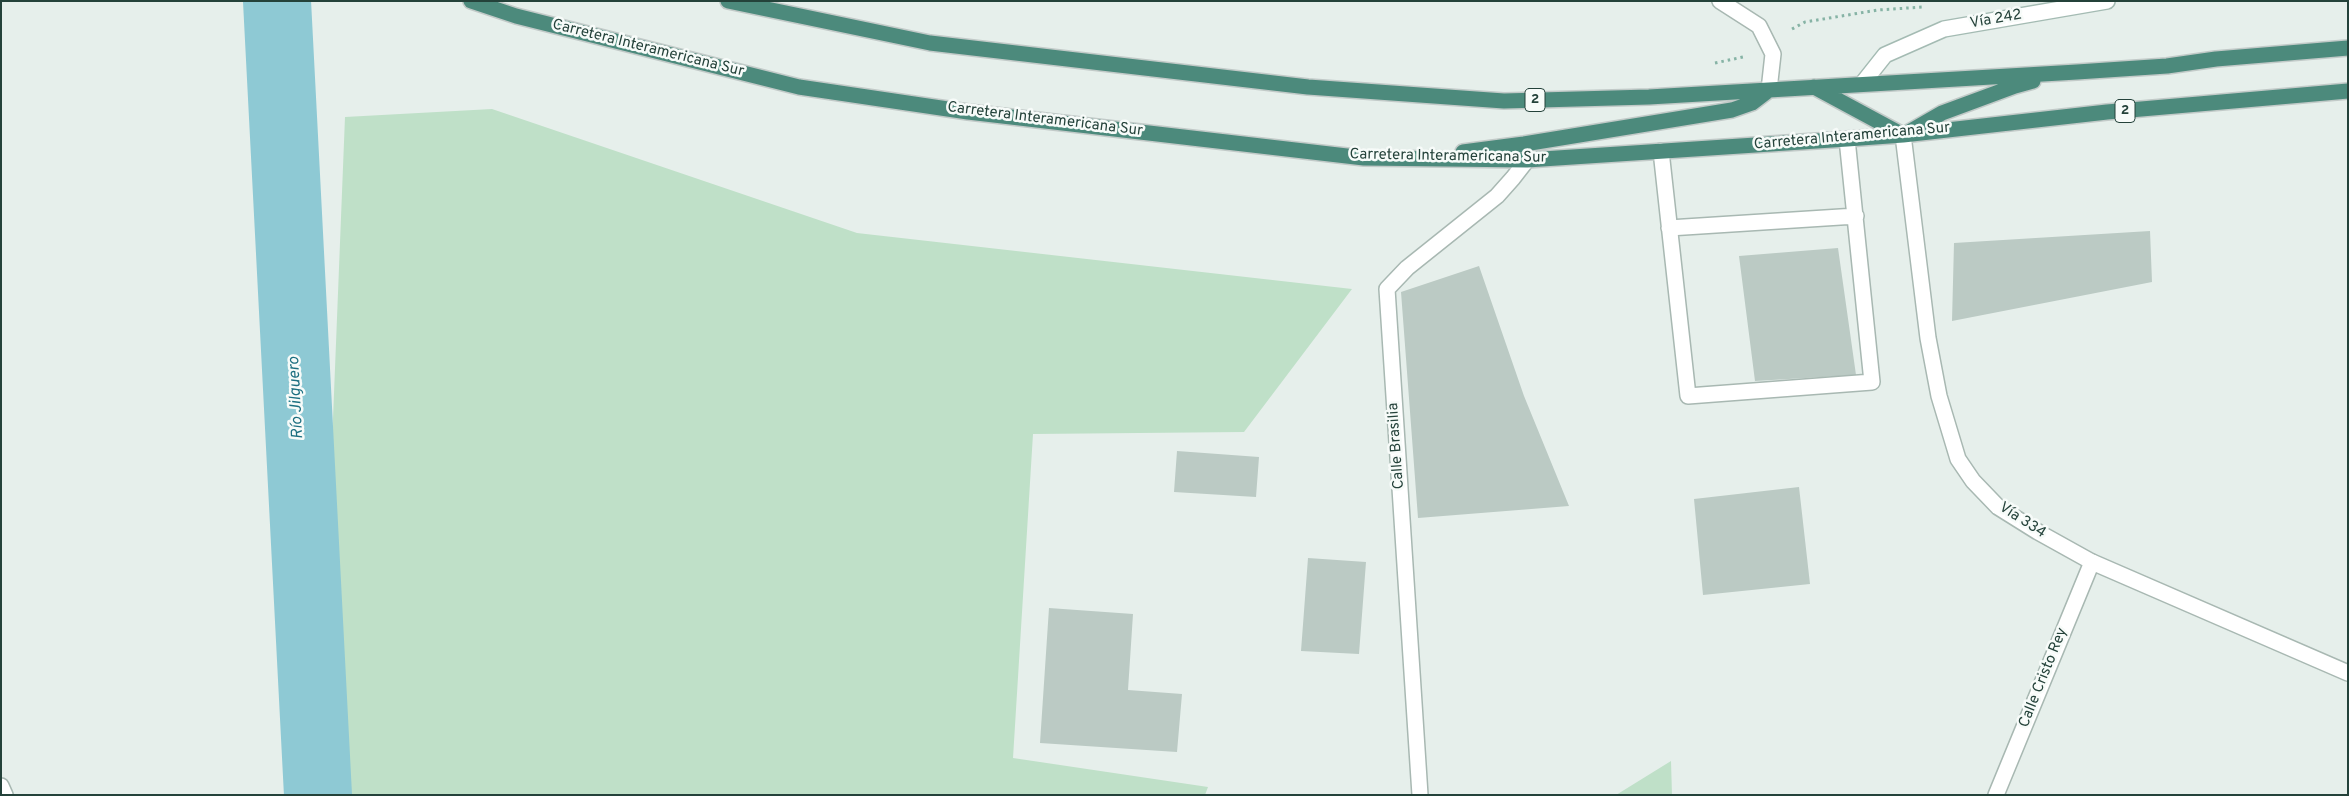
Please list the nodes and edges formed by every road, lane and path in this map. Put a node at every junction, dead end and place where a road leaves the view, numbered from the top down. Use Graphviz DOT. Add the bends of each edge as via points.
graph roads {
  1 [pos="471,1"];
  2 [pos="728,1"];
  3 [pos="1720,1"];
  4 [pos="2107,1"];
  5 [pos="1931,6"];
  6 [pos="1767,42"];
  7 [pos="2348,48"];
  8 [pos="1708,65"];
  9 [pos="2077,72"];
  10 [pos="1862,84"];
  11 [pos="1814,88"];
  12 [pos="1769,90"];
  13 [pos="2348,91"];
  14 [pos="1903,135"];
  15 [pos="1847,139"];
  16 [pos="1661,151"];
  17 [pos="1402,160"];
  18 [pos="1526,160"];
  19 [pos="1856,216"];
  20 [pos="1670,228"];
  21 [pos="2092,562"];
  22 [pos="2348,673"];
  23 [pos="1,786"];
  24 [pos="5,795"];
  25 [pos="1420,795"];
  26 [pos="1996,795"];
  1 -- 17 [label="highway, Carretera Interamericana Sur / 2" via="516,16 799,86 968,112"];
  2 -- 12 [label="highway, 2" via="930,43 1308,87 1504,101"];
  3 -- 6 [label="street" via="1759,26"];
  4 -- 10 [label="street, Vía 242" via="1944,29 1885,55"];
  5 -- 6 [label="path" via="1878,10 1805,22"];
  6 -- 8 [label="path" via="1748,56"];
  6 -- 12 [label="street" via="1773,54"];
  7 -- 9 [label="highway, 2"];
  9 -- 10 [label="highway, 2"];
  9 -- 14 [label="highway" via="2014,86 1942,113"];
  10 -- 11 [label="highway, 2"];
  11 -- 12 [label="highway, 2"];
  11 -- 14 [label="highway"];
  12 -- 17 [label="highway" via="1752,103 1732,110"];
  13 -- 14 [label="highway, Carretera Interamericana Sur / 2" via="2107,112"];
  14 -- 15 [label="highway, Carretera Interamericana Sur / 2"];
  14 -- 21 [label="street, Vía 334" via="1928,338 1939,396 1958,458 1973,481 1998,507"];
  15 -- 16 [label="highway, Carretera Interamericana Sur / 2"];
  15 -- 19 [label="street"];
  16 -- 18 [label="highway, Carretera Interamericana Sur / 2"];
  16 -- 20 [label="street"];
  17 -- 18 [label="highway, Carretera Interamericana Sur / 2"];
  18 -- 25 [label="street, Calle Brasilia" via="1496,196 1386,289"];
  19 -- 20 [label="street"];
  19 -- 20 [label="street" via="1872,382 1688,396"];
  21 -- 22 [label="street, Vía 334"];
  21 -- 26 [label="street, Calle Cristo Rey"];
  23 -- 24 [label="street"];
}
